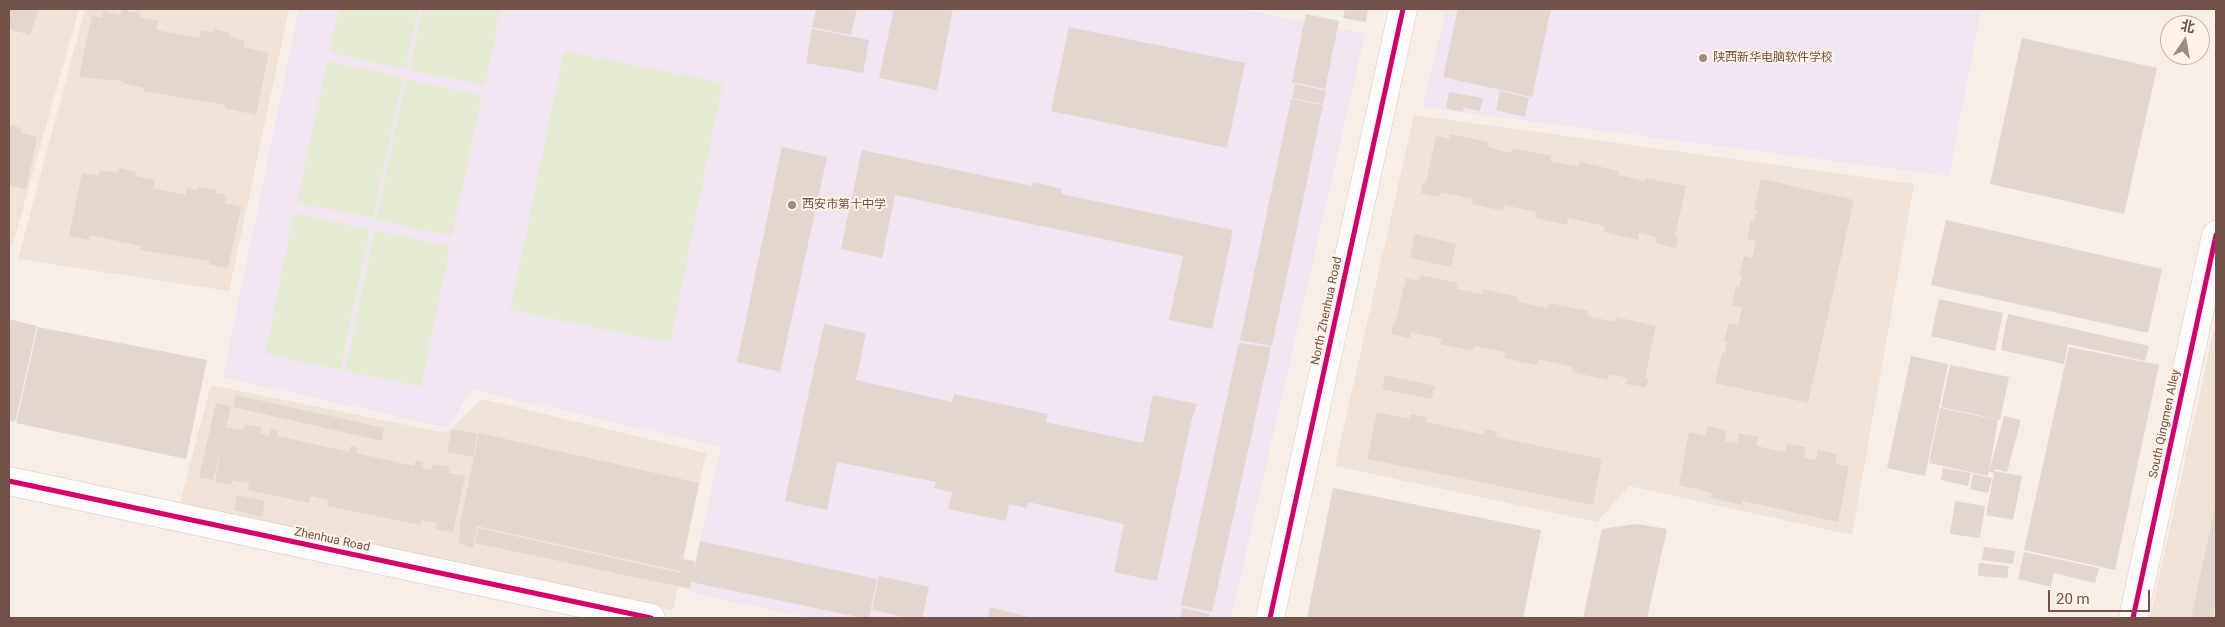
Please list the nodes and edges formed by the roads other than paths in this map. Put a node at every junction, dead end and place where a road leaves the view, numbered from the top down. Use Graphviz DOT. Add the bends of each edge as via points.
graph roads {
  1 [pos="1403,9"];
  2 [pos="2216,235"];
  3 [pos="9,481"];
  4 [pos="651,618"];
  5 [pos="1270,618"];
  6 [pos="2133,618"];
  1 -- 5 [label="street, North Zhenhua Road"];
  2 -- 6 [label="street, South Qingmen Alley"];
  3 -- 4 [label="street, Zhenhua Road"];
}
